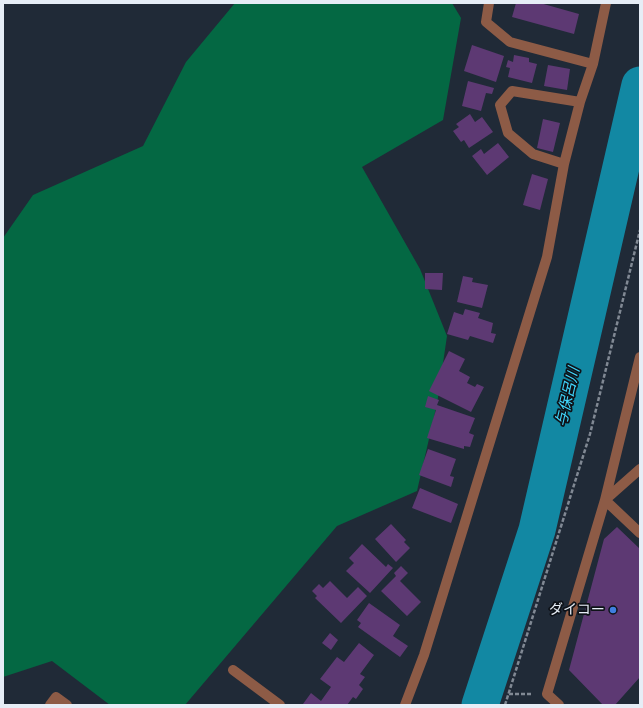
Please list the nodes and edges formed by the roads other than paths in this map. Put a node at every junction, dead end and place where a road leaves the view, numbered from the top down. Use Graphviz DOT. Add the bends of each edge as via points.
graph roads {
  1 [pos="489,3"];
  2 [pos="606,3"];
  3 [pos="593,64"];
  4 [pos="580,102"];
  5 [pos="564,164"];
  6 [pos="640,357"];
  7 [pos="640,468"];
  8 [pos="605,500"];
  9 [pos="640,533"];
  10 [pos="233,670"];
  11 [pos="50,705"];
  12 [pos="67,705"];
  13 [pos="280,705"];
  14 [pos="405,705"];
  15 [pos="559,705"];
  1 -- 3 [label="street" via="486,22 510,42"];
  2 -- 3 [label="street"];
  3 -- 4 [label="street"];
  4 -- 5 [label="street"];
  4 -- 5 [label="street" via="512,91 500,105 508,134 533,154"];
  5 -- 14 [label="street" via="547,257 427,648"];
  6 -- 8 [label="street"];
  7 -- 8 [label="street"];
  8 -- 9 [label="street"];
  8 -- 15 [label="street" via="547,694"];
  10 -- 13 [label="street"];
  11 -- 12 [label="street" via="56,698"];
}
